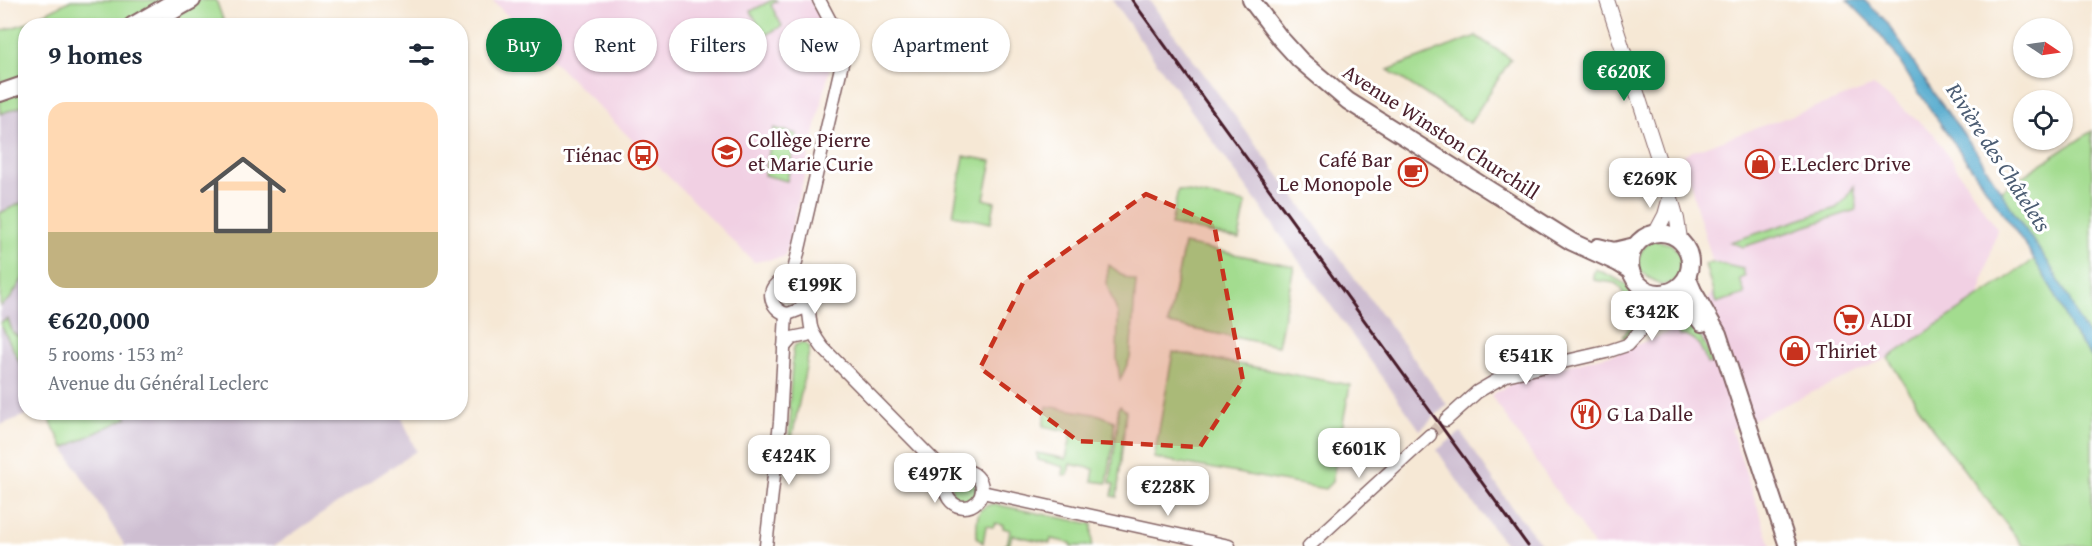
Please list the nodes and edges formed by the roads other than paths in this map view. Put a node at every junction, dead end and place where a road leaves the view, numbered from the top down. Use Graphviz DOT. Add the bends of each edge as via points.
graph roads {
  1 [pos="166,0"];
  2 [pos="177,0"];
  3 [pos="192,0"];
  4 [pos="819,0"];
  5 [pos="1251,0"];
  6 [pos="1260,0"];
  7 [pos="1607,0"];
  8 [pos="147,18"];
  9 [pos="150,18"];
  10 [pos="153,18"];
  11 [pos="18,75"];
  12 [pos="0,80"];
  13 [pos="18,87"];
  14 [pos="0,93"];
  15 [pos="1670,195"];
  16 [pos="1656,232"];
  17 [pos="1680,239"];
  18 [pos="1635,246"];
  19 [pos="1631,271"];
  20 [pos="1687,277"];
  21 [pos="792,279"];
  22 [pos="1660,292"];
  23 [pos="806,296"];
  24 [pos="790,314"];
  25 [pos="807,335"];
  26 [pos="784,347"];
  27 [pos="823,348"];
  28 [pos="1446,420"];
  29 [pos="1430,435"];
  30 [pos="950,477"];
  31 [pos="982,492"];
  32 [pos="766,546"];
  33 [pos="1229,546"];
  34 [pos="1309,546"];
  35 [pos="1779,546"];
  36 [pos="1788,546"];
  1 -- 8 [label="main road"];
  2 -- 9 [label="main road"];
  3 -- 10 [label="main road"];
  4 -- 21 [label="street" via="846,46"];
  5 -- 19 [label="main road, Avenue Winston Churchill" via="1300,60 1347,101 1564,237"];
  6 -- 18 [label="main road, Avenue Winston Churchill" via="1303,51 1374,110 1593,245 1614,251"];
  7 -- 15 [label="main road"];
  11 -- 12 [label="main road"];
  13 -- 14 [label="main road"];
  15 -- 16 [label="main road"];
  15 -- 17 [label="main road"];
  16 -- 17 [label="main road"];
  16 -- 18 [label="main road"];
  17 -- 20 [label="main road" via="1690,256"];
  18 -- 19 [label="main road" via="1630,258"];
  19 -- 22 [label="main road" via="1641,286"];
  20 -- 22 [label="main road" via="1679,287"];
  20 -- 36 [label="main road" via="1721,342"];
  21 -- 23 [label="street" via="802,285"];
  21 -- 24 [label="street" via="780,281 771,294 773,306"];
  22 -- 28 [label="street" via="1637,337 1628,345 1506,375 1477,392"];
  22 -- 35 [label="main road" via="1685,301 1709,336"];
  23 -- 24 [label="street" via="803,306"];
  23 -- 27 [label="street" via="812,330"];
  24 -- 25 [label="street"];
  24 -- 26 [label="street"];
  25 -- 26 [label="street" via="792,338"];
  25 -- 27 [label="street"];
  26 -- 32 [label="street"];
  27 -- 30 [label="street"];
  29 -- 34 [label="street"];
  30 -- 31 [label="street" via="960,471 972,472 981,483"];
  30 -- 31 [label="street" via="947,495 954,504 971,505"];
  31 -- 33 [label="street"];
}
